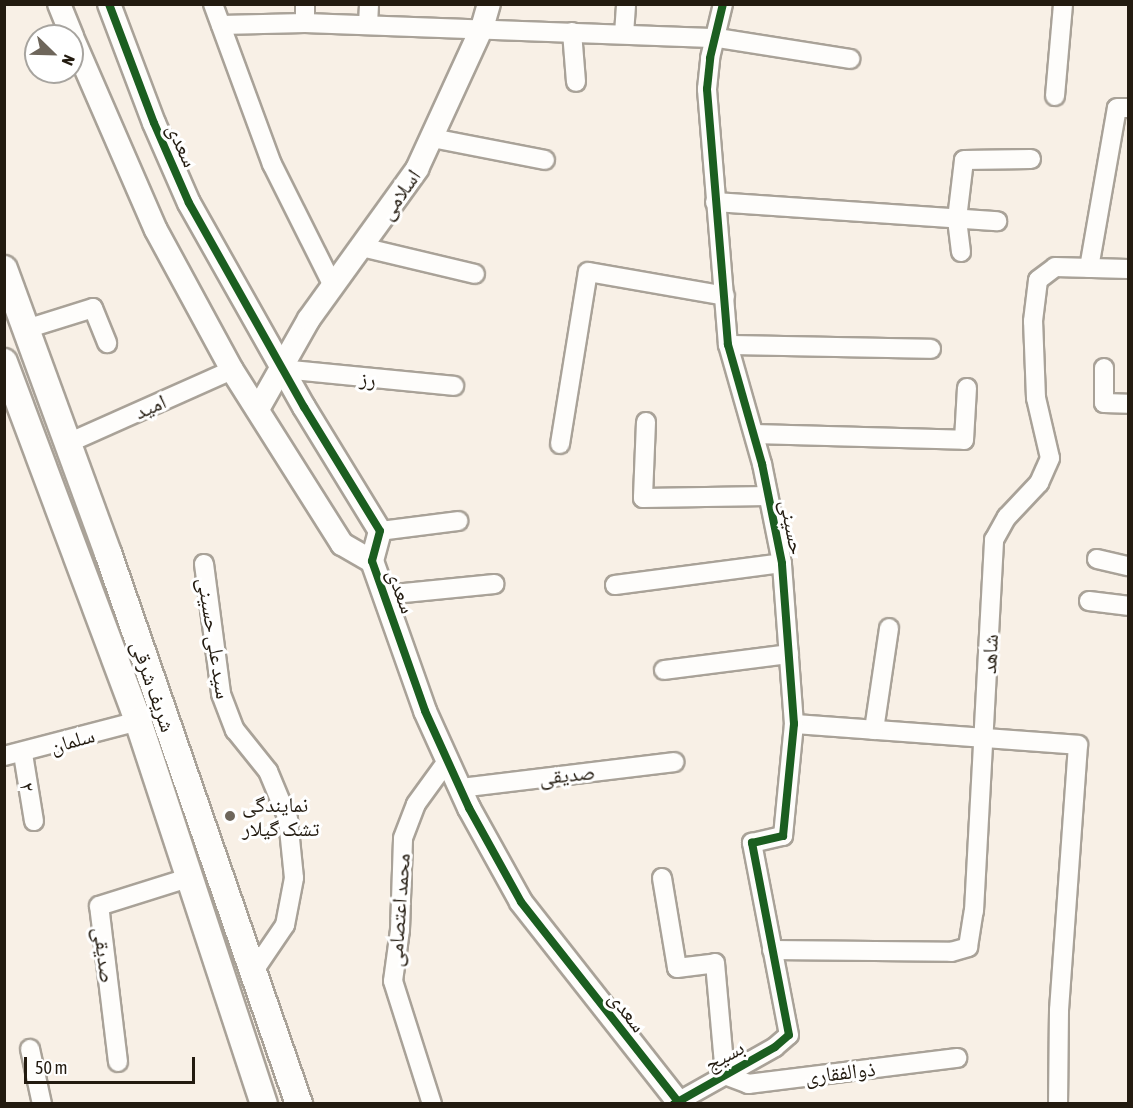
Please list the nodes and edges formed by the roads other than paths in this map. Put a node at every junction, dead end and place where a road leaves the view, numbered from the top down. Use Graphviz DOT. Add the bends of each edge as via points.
graph roads {
  1 [pos="59,4"];
  2 [pos="108,4"];
  3 [pos="213,4"];
  4 [pos="369,4"];
  5 [pos="489,4"];
  6 [pos="627,4"];
  7 [pos="723,4"];
  8 [pos="1063,4"];
  9 [pos="305,14"];
  10 [pos="67,24"];
  11 [pos="368,24"];
  12 [pos="221,25"];
  13 [pos="482,27"];
  14 [pos="572,32"];
  15 [pos="624,34"];
  16 [pos="718,38"];
  17 [pos="850,59"];
  18 [pos="84,64"];
  19 [pos="576,82"];
  20 [pos="1054,96"];
  21 [pos="1128,108"];
  22 [pos="432,138"];
  23 [pos="1031,159"];
  24 [pos="545,160"];
  25 [pos="715,202"];
  26 [pos="957,219"];
  27 [pos="997,221"];
  28 [pos="362,246"];
  29 [pos="961,252"];
  30 [pos="1089,268"];
  31 [pos="4,269"];
  32 [pos="1128,269"];
  33 [pos="475,274"];
  34 [pos="333,286"];
  35 [pos="724,296"];
  36 [pos="26,329"];
  37 [pos="107,343"];
  38 [pos="728,345"];
  39 [pos="931,349"];
  40 [pos="4,362"];
  41 [pos="1104,368"];
  42 [pos="282,369"];
  43 [pos="232,370"];
  44 [pos="454,386"];
  45 [pos="967,388"];
  46 [pos="1128,404"];
  47 [pos="258,409"];
  48 [pos="646,422"];
  49 [pos="754,434"];
  50 [pos="68,443"];
  51 [pos="560,444"];
  52 [pos="768,496"];
  53 [pos="458,521"];
  54 [pos="380,531"];
  55 [pos="1097,559"];
  56 [pos="372,561"];
  57 [pos="782,563"];
  58 [pos="204,564"];
  59 [pos="1128,566"];
  60 [pos="494,584"];
  61 [pos="615,585"];
  62 [pos="384,595"];
  63 [pos="1089,601"];
  64 [pos="1128,606"];
  65 [pos="889,628"];
  66 [pos="789,654"];
  67 [pos="664,670"];
  68 [pos="138,721"];
  69 [pos="794,724"];
  70 [pos="874,730"];
  71 [pos="984,739"];
  72 [pos="23,754"];
  73 [pos="4,756"];
  74 [pos="448,760"];
  75 [pos="675,762"];
  76 [pos="460,788"];
  77 [pos="34,821"];
  78 [pos="189,878"];
  79 [pos="662,878"];
  80 [pos="772,950"];
  81 [pos="253,972"];
  82 [pos="789,1035"];
  83 [pos="30,1049"];
  84 [pos="957,1058"];
  85 [pos="118,1062"];
  86 [pos="725,1075"];
  87 [pos="678,1103"];
  88 [pos="42,1104"];
  89 [pos="264,1104"];
  90 [pos="299,1104"];
  91 [pos="432,1104"];
  92 [pos="1058,1104"];
  1 -- 10 [label="street, سعدی"];
  2 -- 42 [label="street, سعدی" via="153,123 189,203"];
  3 -- 12 [label="street"];
  4 -- 11 [label="street"];
  5 -- 13 [label="street, اسلامی"];
  6 -- 15 [label="street"];
  7 -- 16 [label="street, حسینی"];
  8 -- 20 [label="street"];
  9 -- 11 [label="street"];
  9 -- 12 [label="street"];
  11 -- 13 [label="street"];
  12 -- 34 [label="street" via="272,164"];
  13 -- 14 [label="street"];
  13 -- 22 [label="street, اسلامی"];
  14 -- 15 [label="street"];
  14 -- 19 [label="street"];
  15 -- 16 [label="street"];
  16 -- 17 [label="street"];
  16 -- 25 [label="street, حسینی" via="710,58 707,89"];
  18 -- 43 [label="street, سعدی" via="156,230"];
  21 -- 30 [label="street" via="1117,108"];
  22 -- 24 [label="street"];
  22 -- 28 [label="street, اسلامی" via="417,169"];
  23 -- 26 [label="street" via="964,160"];
  25 -- 26 [label="street"];
  25 -- 35 [label="street, حسینی"];
  26 -- 27 [label="street"];
  26 -- 29 [label="street"];
  28 -- 33 [label="street"];
  28 -- 34 [label="street, اسلامی"];
  30 -- 32 [label="street, شاهد"];
  30 -- 71 [label="street, شاهد" via="1055,267 1038,280 1033,321 1036,398 1050,458 1039,483 1007,517 994,540"];
  31 -- 36 [label="main road, شریف شرقی"];
  34 -- 42 [label="street, اسلامی" via="309,319"];
  35 -- 38 [label="street, حسینی"];
  35 -- 51 [label="street" via="588,272"];
  36 -- 37 [label="street" via="93,308"];
  36 -- 50 [label="main road, شریف شرقی"];
  38 -- 39 [label="street"];
  38 -- 49 [label="street, حسینی"];
  40 -- 68 [label="main road, شریف شرقی"];
  41 -- 46 [label="street" via="1104,403"];
  42 -- 44 [label="street, رز"];
  42 -- 47 [label="street, اسلامی"];
  42 -- 54 [label="street, سعدی"];
  43 -- 47 [label="street, سعدی"];
  43 -- 50 [label="street, امید"];
  45 -- 49 [label="street" via="964,440"];
  47 -- 56 [label="street, سعدی" via="342,544"];
  48 -- 52 [label="street" via="643,498"];
  49 -- 52 [label="street, حسینی"];
  50 -- 81 [label="main road, شریف شرقی"];
  52 -- 57 [label="street, حسینی"];
  53 -- 54 [label="street"];
  54 -- 56 [label="street, سعدی"];
  55 -- 59 [label="street"];
  56 -- 62 [label="street, سعدی"];
  57 -- 61 [label="street"];
  57 -- 66 [label="street, حسینی"];
  58 -- 81 [label="street, سید علی حسینی" via="221,694 235,730 268,771 288,819 294,878 285,925"];
  60 -- 62 [label="street"];
  62 -- 74 [label="street, سعدی"];
  63 -- 64 [label="street"];
  65 -- 70 [label="street"];
  66 -- 67 [label="street"];
  66 -- 69 [label="street, حسینی"];
  68 -- 72 [label="street, سلمان"];
  68 -- 78 [label="main road, شریف شرقی"];
  69 -- 70 [label="street"];
  69 -- 80 [label="street, حسینی" via="783,837 752,843"];
  70 -- 71 [label="street"];
  71 -- 80 [label="street, شاهد" via="968,947 951,952"];
  71 -- 92 [label="street" via="1078,745 1059,1011"];
  72 -- 73 [label="street, سلمان"];
  72 -- 77 [label="street, ۲"];
  74 -- 76 [label="street, سعدی"];
  74 -- 91 [label="street, محمد اعتصامی" via="416,804 403,838 400,930 393,981"];
  75 -- 76 [label="street, صدیقی"];
  76 -- 87 [label="street, سعدی" via="521,902"];
  78 -- 85 [label="street, صدیقی" via="99,906"];
  78 -- 89 [label="main road, شریف شرقی"];
  79 -- 86 [label="street" via="677,968 715,963"];
  80 -- 82 [label="street, حسینی"];
  81 -- 90 [label="main road, شریف شرقی"];
  82 -- 86 [label="street, بسیج"];
  83 -- 88 [label="street"];
  84 -- 86 [label="street, ذوالفقاری" via="748,1084"];
  86 -- 87 [label="street, بسیج"];
}
